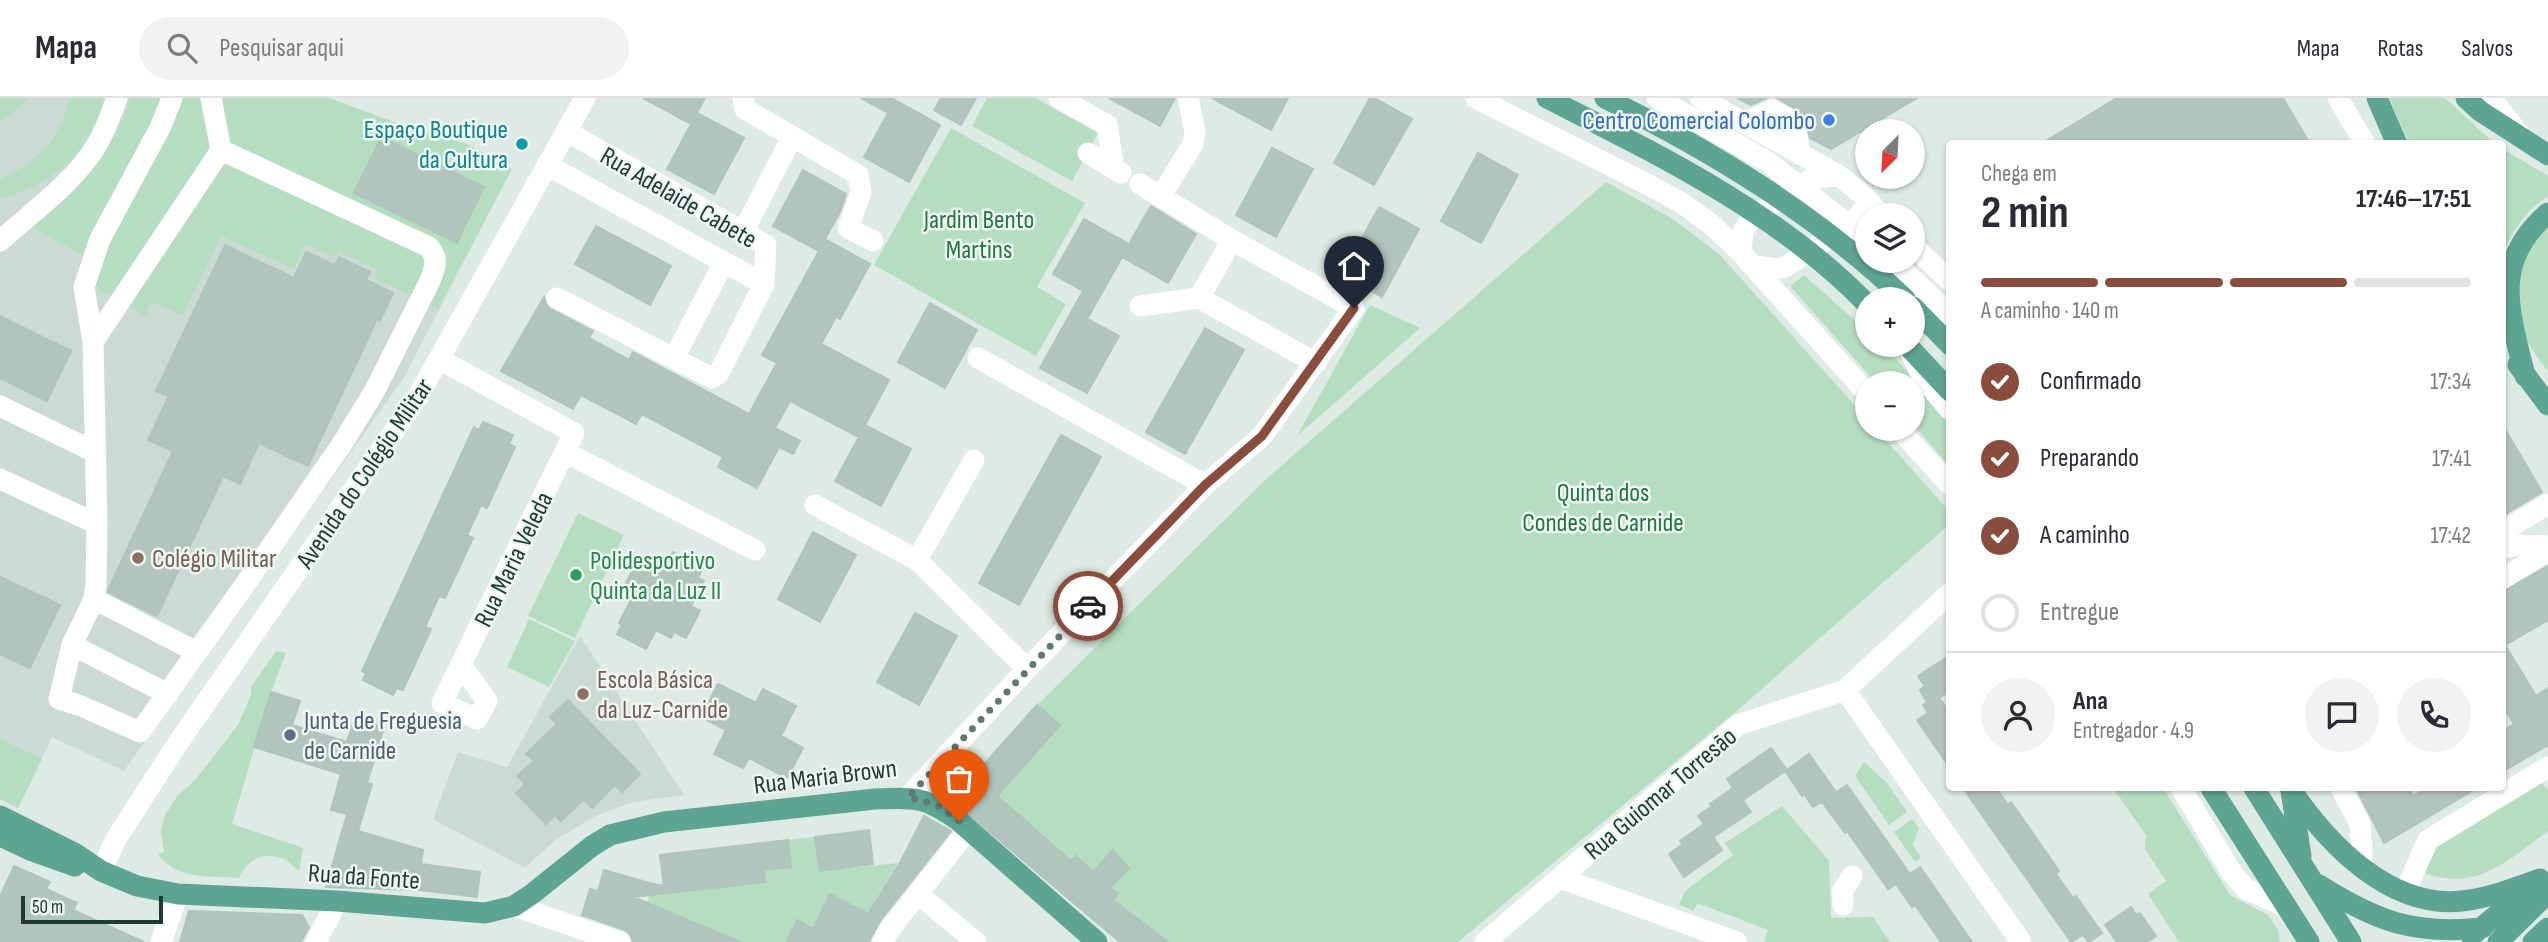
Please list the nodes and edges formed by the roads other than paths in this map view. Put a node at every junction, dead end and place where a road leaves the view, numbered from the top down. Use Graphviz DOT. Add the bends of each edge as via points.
graph roads {
  1 [pos="117,98"];
  2 [pos="172,98"];
  3 [pos="211,98"];
  4 [pos="584,98"];
  5 [pos="1059,98"];
  6 [pos="1188,98"];
  7 [pos="1476,98"];
  8 [pos="1547,98"];
  9 [pos="1605,98"];
  10 [pos="1657,98"];
  11 [pos="1700,98"];
  12 [pos="2338,98"];
  13 [pos="2377,98"];
  14 [pos="2466,98"];
  15 [pos="2491,98"];
  16 [pos="744,104"];
  17 [pos="566,131"];
  18 [pos="792,137"];
  19 [pos="2522,138"];
  20 [pos="2363,140"];
  21 [pos="2395,140"];
  22 [pos="221,150"];
  23 [pos="1088,153"];
  24 [pos="2548,155"];
  25 [pos="547,165"];
  26 [pos="1127,176"];
  27 [pos="1828,176"];
  28 [pos="1161,196"];
  29 [pos="1864,203"];
  30 [pos="2548,213"];
  31 [pos="1855,222"];
  32 [pos="1855,230"];
  33 [pos="743,232"];
  34 [pos="1232,240"];
  35 [pos="0,241"];
  36 [pos="873,241"];
  37 [pos="1925,257"];
  38 [pos="1747,259"];
  39 [pos="724,262"];
  40 [pos="1906,273"];
  41 [pos="1946,277"];
  42 [pos="764,284"];
  43 [pos="1891,287"];
  44 [pos="1855,294"];
  45 [pos="557,298"];
  46 [pos="1199,298"];
  47 [pos="1140,306"];
  48 [pos="1946,314"];
  49 [pos="1925,319"];
  50 [pos="1946,341"];
  51 [pos="93,342"];
  52 [pos="2506,350"];
  53 [pos="1913,357"];
  54 [pos="1918,357"];
  55 [pos="674,358"];
  56 [pos="978,358"];
  57 [pos="439,359"];
  58 [pos="1316,363"];
  59 [pos="2525,376"];
  60 [pos="1855,380"];
  61 [pos="1946,387"];
  62 [pos="1946,405"];
  63 [pos="2548,405"];
  64 [pos="0,406"];
  65 [pos="1910,441"];
  66 [pos="95,452"];
  67 [pos="565,452"];
  68 [pos="974,460"];
  69 [pos="0,479"];
  70 [pos="1946,481"];
  71 [pos="1205,485"];
  72 [pos="815,505"];
  73 [pos="2542,508"];
  74 [pos="97,524"];
  75 [pos="2506,530"];
  76 [pos="2548,534"];
  77 [pos="2506,548"];
  78 [pos="2548,549"];
  79 [pos="755,550"];
  80 [pos="917,560"];
  81 [pos="2506,576"];
  82 [pos="94,598"];
  83 [pos="1946,599"];
  84 [pos="72,645"];
  85 [pos="197,652"];
  86 [pos="461,665"];
  87 [pos="1027,669"];
  88 [pos="1844,690"];
  89 [pos="168,694"];
  90 [pos="2548,767"];
  91 [pos="2183,791"];
  92 [pos="2213,791"];
  93 [pos="2255,791"];
  94 [pos="2290,791"];
  95 [pos="2292,791"];
  96 [pos="2343,791"];
  97 [pos="908,797"];
  98 [pos="10,823"];
  99 [pos="959,841"];
  100 [pos="2302,864"];
  101 [pos="2363,868"];
  102 [pos="101,871"];
  103 [pos="1852,876"];
  104 [pos="1560,878"];
  105 [pos="2314,882"];
  106 [pos="2545,882"];
  107 [pos="2405,891"];
  108 [pos="178,894"];
  109 [pos="918,894"];
  110 [pos="337,901"];
  111 [pos="1843,905"];
  112 [pos="514,906"];
  113 [pos="2288,910"];
  114 [pos="2482,928"];
  115 [pos="568,934"];
  116 [pos="1077,934"];
  117 [pos="161,942"];
  118 [pos="316,942"];
  119 [pos="621,942"];
  120 [pos="882,942"];
  121 [pos="976,942"];
  122 [pos="1097,942"];
  123 [pos="1485,942"];
  124 [pos="1737,942"];
  125 [pos="2021,942"];
  126 [pos="2293,942"];
  127 [pos="2309,942"];
  128 [pos="2351,942"];
  129 [pos="2463,942"];
  130 [pos="2498,942"];
  1 -- 35 [label="street" via="107,126 81,166"];
  2 -- 51 [label="street" via="100,239 84,287"];
  3 -- 22 [label="street"];
  4 -- 17 [label="street, Avenida do Colégio Militar"];
  5 -- 26 [label="street" via="1107,125"];
  6 -- 28 [label="street" via="1193,144"];
  7 -- 38 [label="street" via="1682,203"];
  8 -- 44 [label="main road" via="1732,198 1795,241"];
  9 -- 43 [label="main road" via="1740,171 1818,226"];
  10 -- 32 [label="street" via="1768,162"];
  11 -- 27 [label="street" via="1800,153"];
  12 -- 20 [label="street"];
  13 -- 21 [label="main road"];
  14 -- 19 [label="main road"];
  15 -- 19 [label="street"];
  16 -- 18 [label="street"];
  17 -- 25 [label="street, Avenida do Colégio Militar"];
  17 -- 33 [label="street, Rua Adelaide Cabete"];
  18 -- 33 [label="street"];
  18 -- 36 [label="street" via="858,175 861,192 848,228"];
  19 -- 24 [label="main road"];
  22 -- 51 [label="street"];
  22 -- 85 [label="street" via="429,247 435,266 374,392"];
  23 -- 26 [label="street"];
  25 -- 39 [label="street, Rua Adelaide Cabete"];
  25 -- 57 [label="street, Avenida do Colégio Militar"];
  26 -- 28 [label="street"];
  27 -- 29 [label="street"];
  27 -- 38 [label="street" via="1801,185 1753,217 1743,231"];
  28 -- 34 [label="street"];
  30 -- 59 [label="main road" via="2525,239 2510,279 2508,303"];
  31 -- 38 [label="street" via="1776,270"];
  33 -- 42 [label="street, Rua Adelaide Cabete" via="766,245"];
  34 -- 46 [label="street"];
  34 -- 58 [label="street, Rua Maria Brown" via="1354,308"];
  37 -- 41 [label="street"];
  38 -- 60 [label="street"];
  39 -- 42 [label="street, Rua Adelaide Cabete"];
  39 -- 55 [label="street"];
  40 -- 48 [label="street"];
  42 -- 55 [label="street" via="719,373 712,378"];
  45 -- 55 [label="street"];
  46 -- 47 [label="street"];
  46 -- 58 [label="street"];
  49 -- 50 [label="main road"];
  51 -- 66 [label="street"];
  52 -- 59 [label="main road"];
  53 -- 62 [label="street" via="1922,377"];
  54 -- 61 [label="main road"];
  56 -- 71 [label="street"];
  57 -- 67 [label="street" via="574,433"];
  57 -- 102 [label="street, Avenida do Colégio Militar" via="342,510 176,746 116,839"];
  58 -- 71 [label="street, Rua Maria Brown" via="1262,436"];
  59 -- 63 [label="main road"];
  64 -- 66 [label="street"];
  65 -- 70 [label="street"];
  66 -- 74 [label="street"];
  67 -- 79 [label="street"];
  67 -- 86 [label="street, Rua Maria Veleda"];
  68 -- 80 [label="street"];
  69 -- 74 [label="street"];
  71 -- 87 [label="street, Rua Maria Brown"];
  72 -- 80 [label="street"];
  73 -- 75 [label="street"];
  73 -- 76 [label="street"];
  74 -- 82 [label="street"];
  77 -- 78 [label="street"];
  78 -- 81 [label="street"];
  80 -- 87 [label="street"];
  82 -- 84 [label="street"];
  82 -- 85 [label="street"];
  83 -- 88 [label="street"];
  84 -- 89 [label="street"];
  84 -- 89 [label="street" via="59,699 140,733"];
  85 -- 89 [label="street"];
  87 -- 97 [label="street, Rua Maria Brown"];
  88 -- 104 [label="street, Rua Guiomar Torresão" via="1738,725"];
  88 -- 125 [label="street"];
  90 -- 107 [label="street" via="2428,840"];
  91 -- 113 [label="street" via="2246,889"];
  92 -- 113 [label="main road"];
  93 -- 100 [label="main road"];
  94 -- 100 [label="main road"];
  95 -- 101 [label="main road" via="2317,824"];
  96 -- 101 [label="street" via="2360,824"];
  97 -- 112 [label="main road, Rua Maria Brown" via="634,828 592,846"];
  97 -- 116 [label="main road" via="937,805 959,821"];
  98 -- 102 [label="main road, Rua da Fonte"];
  99 -- 109 [label="street"];
  100 -- 105 [label="main road"];
  101 -- 107 [label="main road"];
  102 -- 108 [label="main road, Rua da Fonte" via="137,886"];
  103 -- 111 [label="street" via="1842,892"];
  104 -- 123 [label="street, Rua Guiomar Torresão"];
  104 -- 124 [label="street"];
  105 -- 114 [label="main road" via="2350,905 2390,922 2427,929"];
  105 -- 128 [label="main road"];
  106 -- 107 [label="main road" via="2460,901 2432,900"];
  106 -- 114 [label="main road"];
  106 -- 130 [label="main road"];
  108 -- 110 [label="main road, Rua da Fonte"];
  108 -- 117 [label="street"];
  109 -- 120 [label="street"];
  109 -- 121 [label="street"];
  110 -- 112 [label="main road, Rua da Fonte" via="472,913"];
  110 -- 118 [label="street"];
  112 -- 115 [label="street"];
  113 -- 126 [label="main road"];
  113 -- 127 [label="main road"];
  114 -- 129 [label="main road"];
  115 -- 119 [label="street"];
  116 -- 122 [label="main road"];
}
